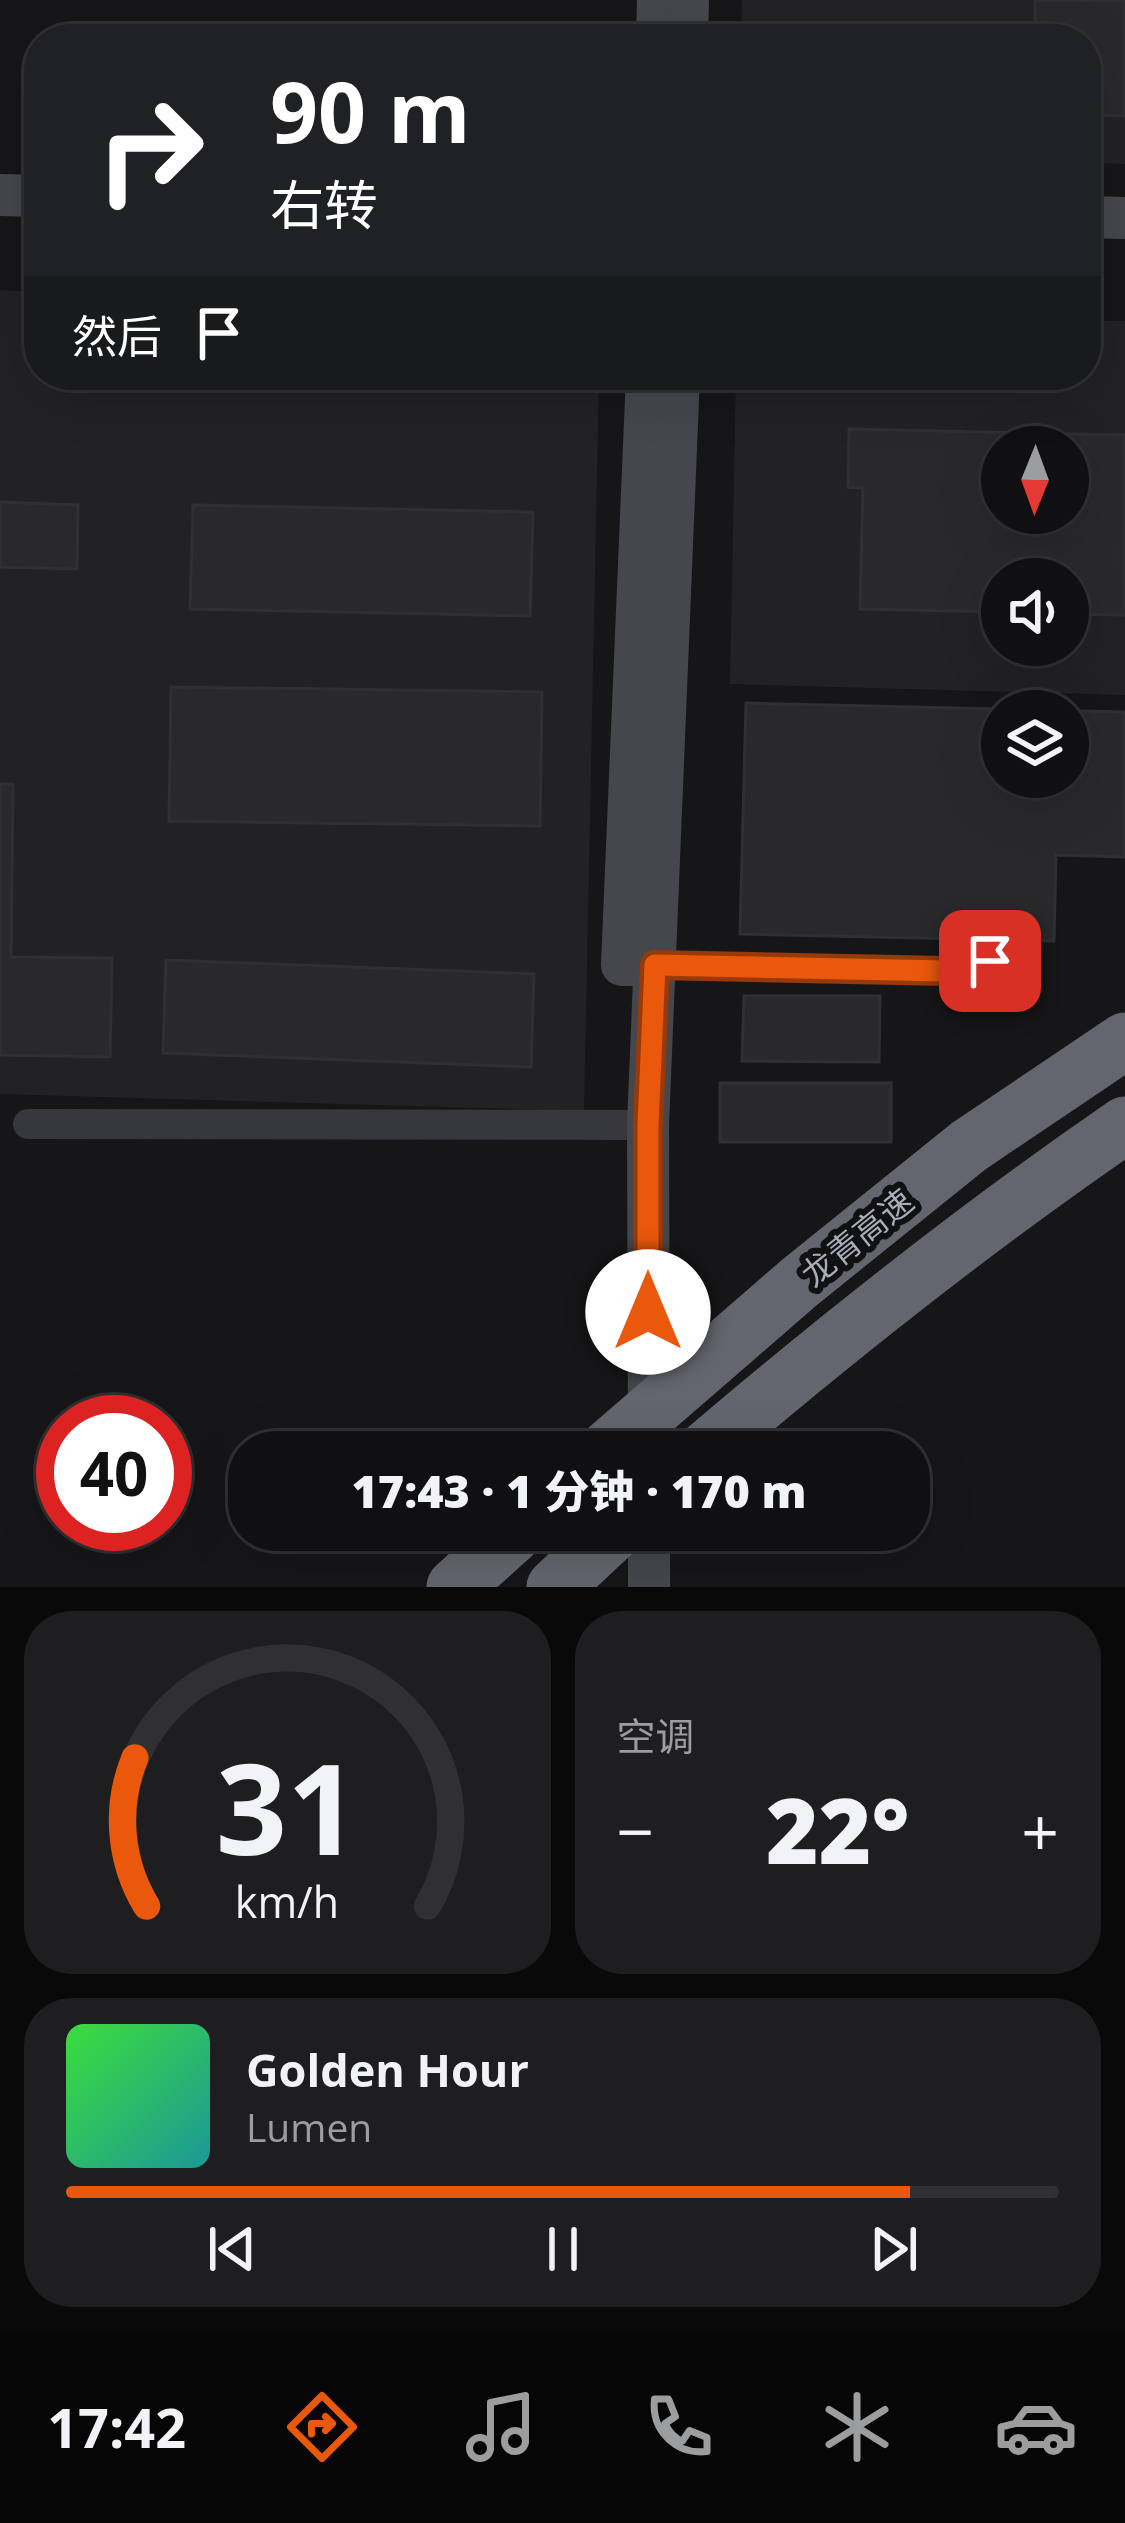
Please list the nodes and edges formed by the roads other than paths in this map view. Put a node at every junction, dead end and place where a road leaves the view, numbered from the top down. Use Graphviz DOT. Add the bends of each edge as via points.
graph roads {
  1 [pos="645,390"];
  2 [pos="678,390"];
  3 [pos="1034,951"];
  4 [pos="655,965"];
  5 [pos="1125,1041"];
  6 [pos="28,1124"];
  7 [pos="648,1125"];
  8 [pos="1125,1125"];
  9 [pos="628,1431"];
  10 [pos="649,1431"];
  11 [pos="728,1431"];
  12 [pos="495,1551"];
  13 [pos="594,1551"];
  14 [pos="649,1551"];
  15 [pos="455,1587"];
  16 [pos="555,1587"];
  17 [pos="649,1587"];
  1 -- 4 [label="street" via="622,964"];
  2 -- 4 [label="street"];
  3 -- 4 [label="lane" via="946,971"];
  4 -- 7 [label="street"];
  5 -- 9 [label="highway, 龙青高速, bridge" via="969,1146"];
  6 -- 7 [label="street"];
  7 -- 10 [label="street"];
  8 -- 11 [label="highway, 龙青高速" via="1007,1206"];
  12 -- 15 [label="highway"];
  13 -- 16 [label="highway"];
  14 -- 17 [label="street"];
}
